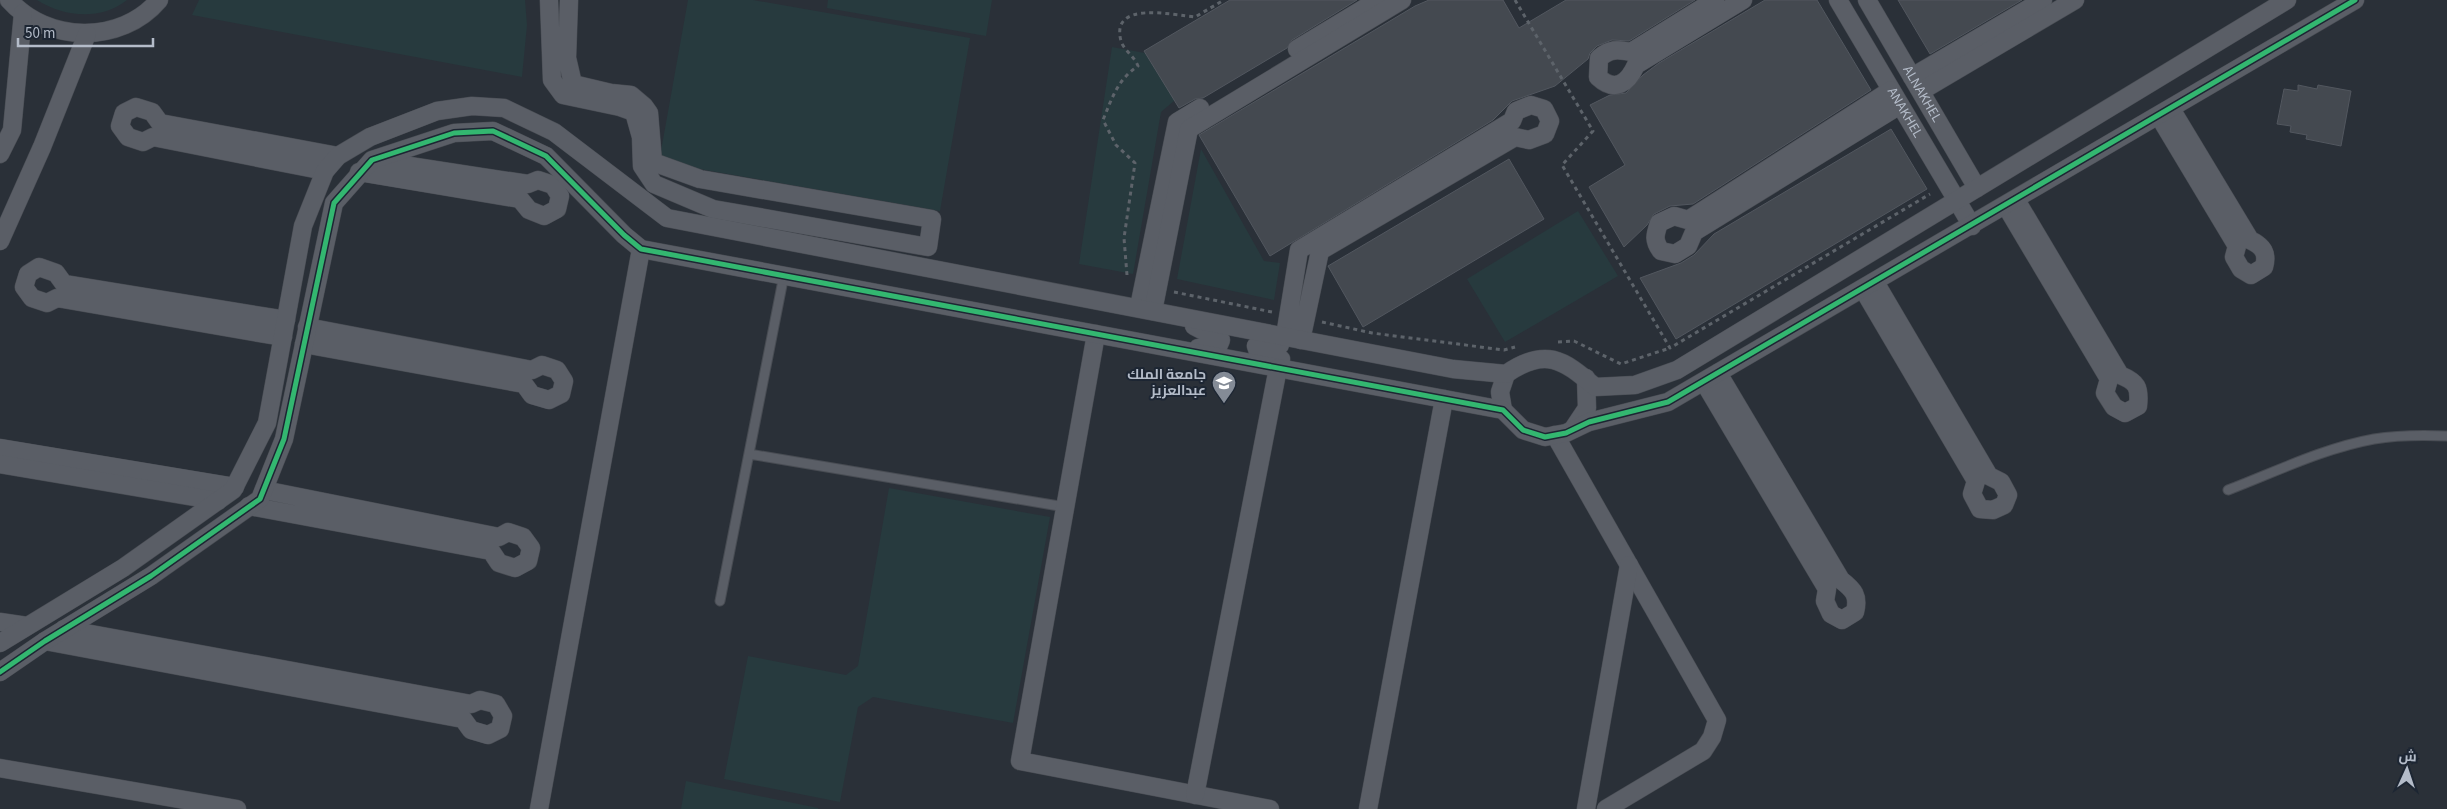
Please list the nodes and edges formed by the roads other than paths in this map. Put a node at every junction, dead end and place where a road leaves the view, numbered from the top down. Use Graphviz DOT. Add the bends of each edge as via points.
graph roads {
  1 [pos="9,0"];
  2 [pos="159,0"];
  3 [pos="549,0"];
  4 [pos="569,0"];
  5 [pos="1378,0"];
  6 [pos="1402,0"];
  7 [pos="1715,0"];
  8 [pos="1743,0"];
  9 [pos="1838,0"];
  10 [pos="1867,0"];
  11 [pos="2043,0"];
  12 [pos="2075,0"];
  13 [pos="2287,0"];
  14 [pos="2355,0"];
  15 [pos="23,13"];
  16 [pos="87,34"];
  17 [pos="1916,84"];
  18 [pos="1895,98"];
  19 [pos="2165,112"];
  20 [pos="0,154"];
  21 [pos="338,156"];
  22 [pos="372,160"];
  23 [pos="325,170"];
  24 [pos="359,172"];
  25 [pos="1977,188"];
  26 [pos="1956,200"];
  27 [pos="2011,203"];
  28 [pos="1972,226"];
  29 [pos="0,241"];
  30 [pos="641,249"];
  31 [pos="784,275"];
  32 [pos="1869,286"];
  33 [pos="1146,309"];
  34 [pos="1183,317"];
  35 [pos="285,329"];
  36 [pos="1096,334"];
  37 [pos="306,336"];
  38 [pos="1301,340"];
  39 [pos="1165,346"];
  40 [pos="1286,370"];
  41 [pos="1506,374"];
  42 [pos="1586,378"];
  43 [pos="1711,378"];
  44 [pos="1444,399"];
  45 [pos="1503,410"];
  46 [pos="1573,430"];
  47 [pos="1555,435"];
  48 [pos="2447,436"];
  49 [pos="0,448"];
  50 [pos="749,454"];
  51 [pos="0,464"];
  52 [pos="235,487"];
  53 [pos="264,490"];
  54 [pos="2228,490"];
  55 [pos="218,501"];
  56 [pos="249,506"];
  57 [pos="1065,507"];
  58 [pos="1629,565"];
  59 [pos="720,601"];
  60 [pos="0,622"];
  61 [pos="27,626"];
  62 [pos="64,630"];
  63 [pos="2,640"];
  64 [pos="44,641"];
  65 [pos="0,672"];
  66 [pos="0,768"];
  67 [pos="1195,795"];
  68 [pos="238,809"];
  69 [pos="539,809"];
  70 [pos="1270,809"];
  71 [pos="1368,809"];
  72 [pos="1586,809"];
  73 [pos="1606,809"];
  1 -- 15 [label="street"];
  2 -- 16 [label="street" via="134,20 112,30"];
  3 -- 4 [label="street" via="552,80 563,95 634,112 641,137 642,166 654,184 713,209 928,247 932,219 700,178 653,162 649,113 644,106 631,95 573,84 567,58"];
  5 -- 33 [label="street" via="1176,122"];
  6 -- 33 [label="street" via="1188,129"];
  7 -- 8 [label="street" via="1631,52 1607,51 1599,58 1598,77 1605,83 1624,83 1636,65"];
  9 -- 18 [label="street, ANAKHEL"];
  10 -- 17 [label="street, ALNAKHEL"];
  11 -- 17 [label="street"];
  12 -- 17 [label="street"];
  13 -- 25 [label="street"];
  14 -- 19 [label="street"];
  15 -- 16 [label="street" via="42,25 64,32"];
  15 -- 20 [label="street" via="12,130"];
  16 -- 29 [label="street"];
  17 -- 25 [label="street, ALNAKHEL"];
  18 -- 18 [label="street" via="1688,220 1674,216 1659,223 1654,236 1656,244 1661,251 1675,254 1688,246 1694,232"];
  18 -- 26 [label="street, ANAKHEL"];
  19 -- 19 [label="street" via="2237,246 2234,257 2241,269 2252,275 2264,267 2267,257 2260,245 2250,240"];
  19 -- 27 [label="street"];
  21 -- 23 [label="street"];
  21 -- 23 [label="street" via="160,123 152,112 136,107 124,113 120,126 128,138 143,142 153,137"];
  21 -- 33 [label="street" via="370,137 437,111 472,106 504,108 554,132 667,218"];
  22 -- 24 [label="street"];
  22 -- 24 [label="street" via="528,184 538,180 552,184 560,196 557,209 544,216 528,210 520,199"];
  22 -- 30 [label="street" via="454,133 493,131 546,156"];
  23 -- 35 [label="street" via="303,226"];
  24 -- 37 [label="street" via="334,203"];
  25 -- 26 [label="street"];
  26 -- 28 [label="street, ANAKHEL"];
  26 -- 42 [label="street" via="1677,370 1635,385 1595,387"];
  27 -- 27 [label="street" via="2108,379 2105,393 2114,407 2125,413 2138,406 2140,393 2133,380 2120,375"];
  27 -- 28 [label="street"];
  28 -- 32 [label="street"];
  30 -- 31 [label="street"];
  30 -- 69 [label="street"];
  31 -- 36 [label="street"];
  31 -- 50 [label="lane"];
  32 -- 32 [label="street" via="1976,481 1972,494 1980,508 1993,510 2004,505 2008,495 2001,482 1989,476"];
  32 -- 43 [label="street"];
  33 -- 34 [label="street"];
  34 -- 38 [label="street"];
  34 -- 39 [label="street" via="1200,331 1221,340 1218,347 1211,350"];
  35 -- 35 [label="street" via="64,284 56,273 40,268 28,274 24,287 32,298 47,303 57,298"];
  35 -- 52 [label="street" via="267,423"];
  36 -- 39 [label="street"];
  36 -- 57 [label="street"];
  37 -- 37 [label="street" via="524,384 532,395 548,400 561,394 564,381 557,370 542,365 532,370"];
  37 -- 53 [label="street" via="284,439"];
  38 -- 38 [label="street" via="1320,251 1515,137 1529,140 1545,134 1550,121 1544,109 1531,105 1516,111 1512,121 1299,250"];
  38 -- 40 [label="street" via="1307,350 1262,342 1256,346 1258,352 1280,358"];
  38 -- 41 [label="street" via="1453,369"];
  39 -- 40 [label="street"];
  40 -- 44 [label="street"];
  40 -- 67 [label="street"];
  41 -- 42 [label="street" via="1523,362 1546,359 1570,366"];
  41 -- 45 [label="street" via="1500,392"];
  42 -- 46 [label="street" via="1587,408"];
  43 -- 43 [label="street" via="1827,588 1825,601 1830,614 1842,620 1855,612 1858,600 1854,590 1841,580"];
  43 -- 46 [label="street" via="1668,402 1589,422"];
  44 -- 45 [label="street"];
  44 -- 71 [label="street"];
  45 -- 47 [label="street" via="1523,430 1545,437"];
  46 -- 47 [label="street"];
  47 -- 58 [label="street"];
  48 -- 54 [label="lane" via="2373,439"];
  49 -- 52 [label="street"];
  50 -- 57 [label="lane"];
  50 -- 59 [label="lane"];
  51 -- 55 [label="street"];
  52 -- 55 [label="street"];
  53 -- 56 [label="street" via="260,499"];
  53 -- 56 [label="street" via="499,537 508,532 523,537 531,548 528,561 515,568 499,563 491,551"];
  55 -- 61 [label="street" via="123,568"];
  56 -- 62 [label="street" via="151,576"];
  57 -- 67 [label="street" via="1020,761"];
  58 -- 72 [label="street"];
  58 -- 73 [label="street" via="1717,720 1703,751"];
  60 -- 61 [label="street"];
  61 -- 63 [label="street"];
  62 -- 64 [label="street"];
  62 -- 64 [label="street" via="471,704 480,700 496,704 503,716 500,729 488,736 471,730 463,719"];
  64 -- 65 [label="street"];
  66 -- 68 [label="street"];
  67 -- 70 [label="street"];
}
